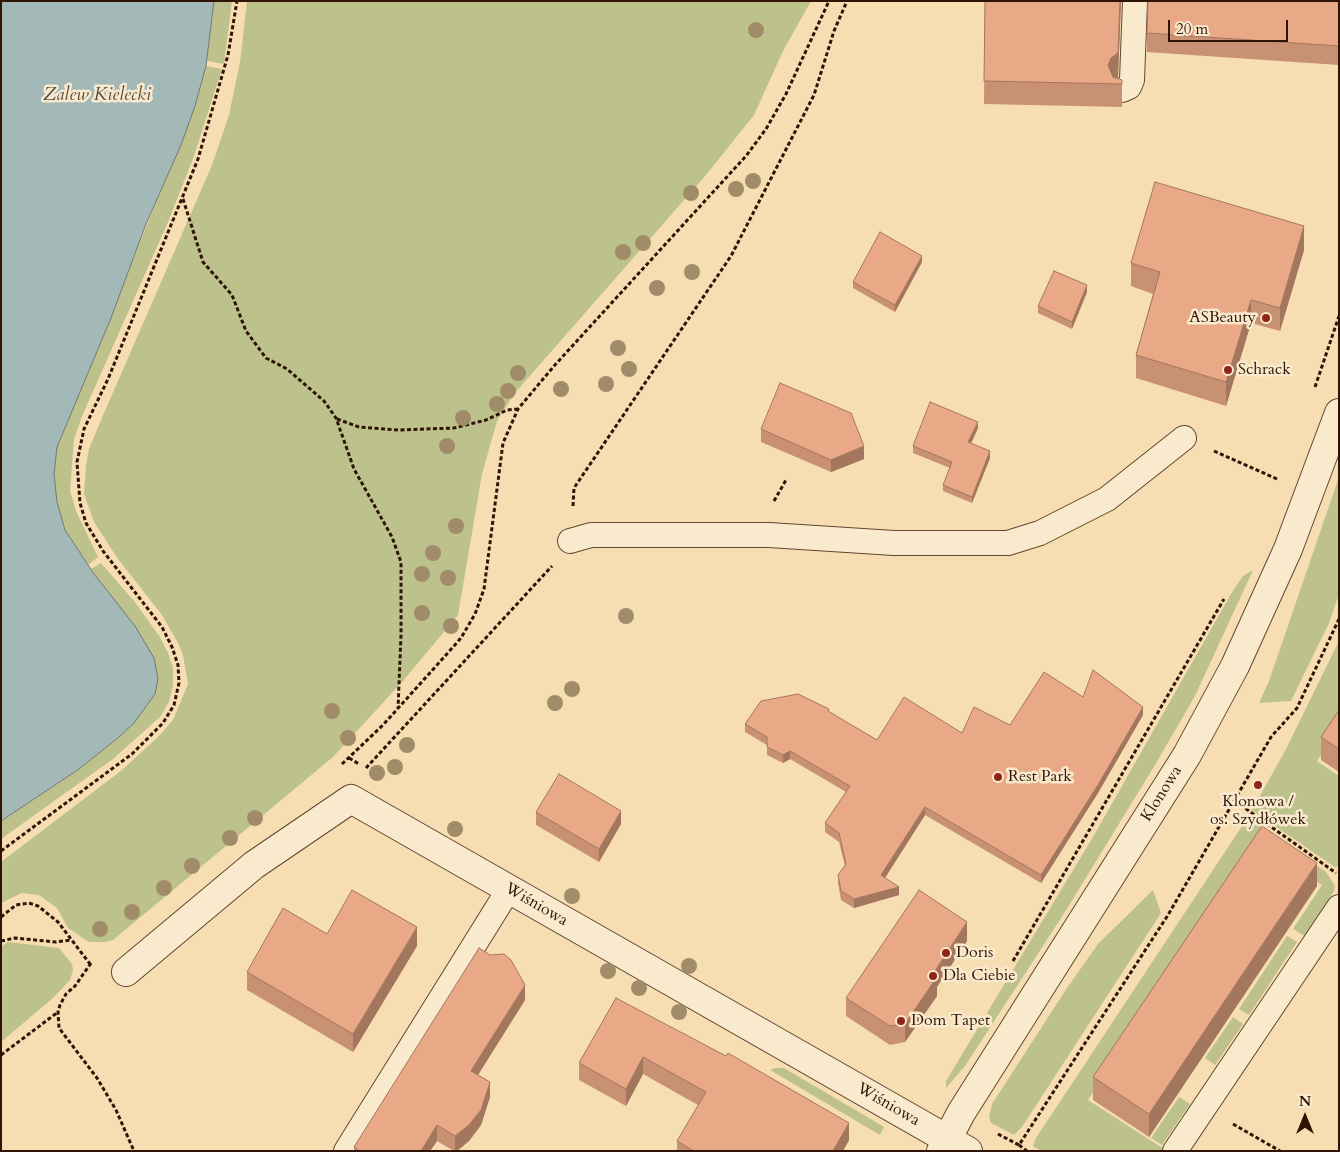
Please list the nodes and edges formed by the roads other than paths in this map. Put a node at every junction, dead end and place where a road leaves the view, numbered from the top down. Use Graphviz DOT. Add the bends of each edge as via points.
graph roads {
  1 [pos="1135,1"];
  2 [pos="1122,90"];
  3 [pos="1339,413"];
  4 [pos="1184,438"];
  5 [pos="570,541"];
  6 [pos="509,889"];
  7 [pos="1339,908"];
  8 [pos="126,972"];
  9 [pos="952,1147"];
  10 [pos="346,1151"];
  11 [pos="1175,1151"];
  1 -- 2 [label="lane" via="1132,80 1129,87"];
  3 -- 9 [label="street, Klonowa" via="1288,548 1231,674 1187,755"];
  4 -- 5 [label="lane" via="1107,498 1040,533 1008,543 894,543 769,535 591,535"];
  6 -- 8 [label="street, Wiśniowa" via="351,800 254,865"];
  6 -- 9 [label="street, Wiśniowa"];
  6 -- 10 [label="lane"];
  7 -- 11 [label="lane"];
}
